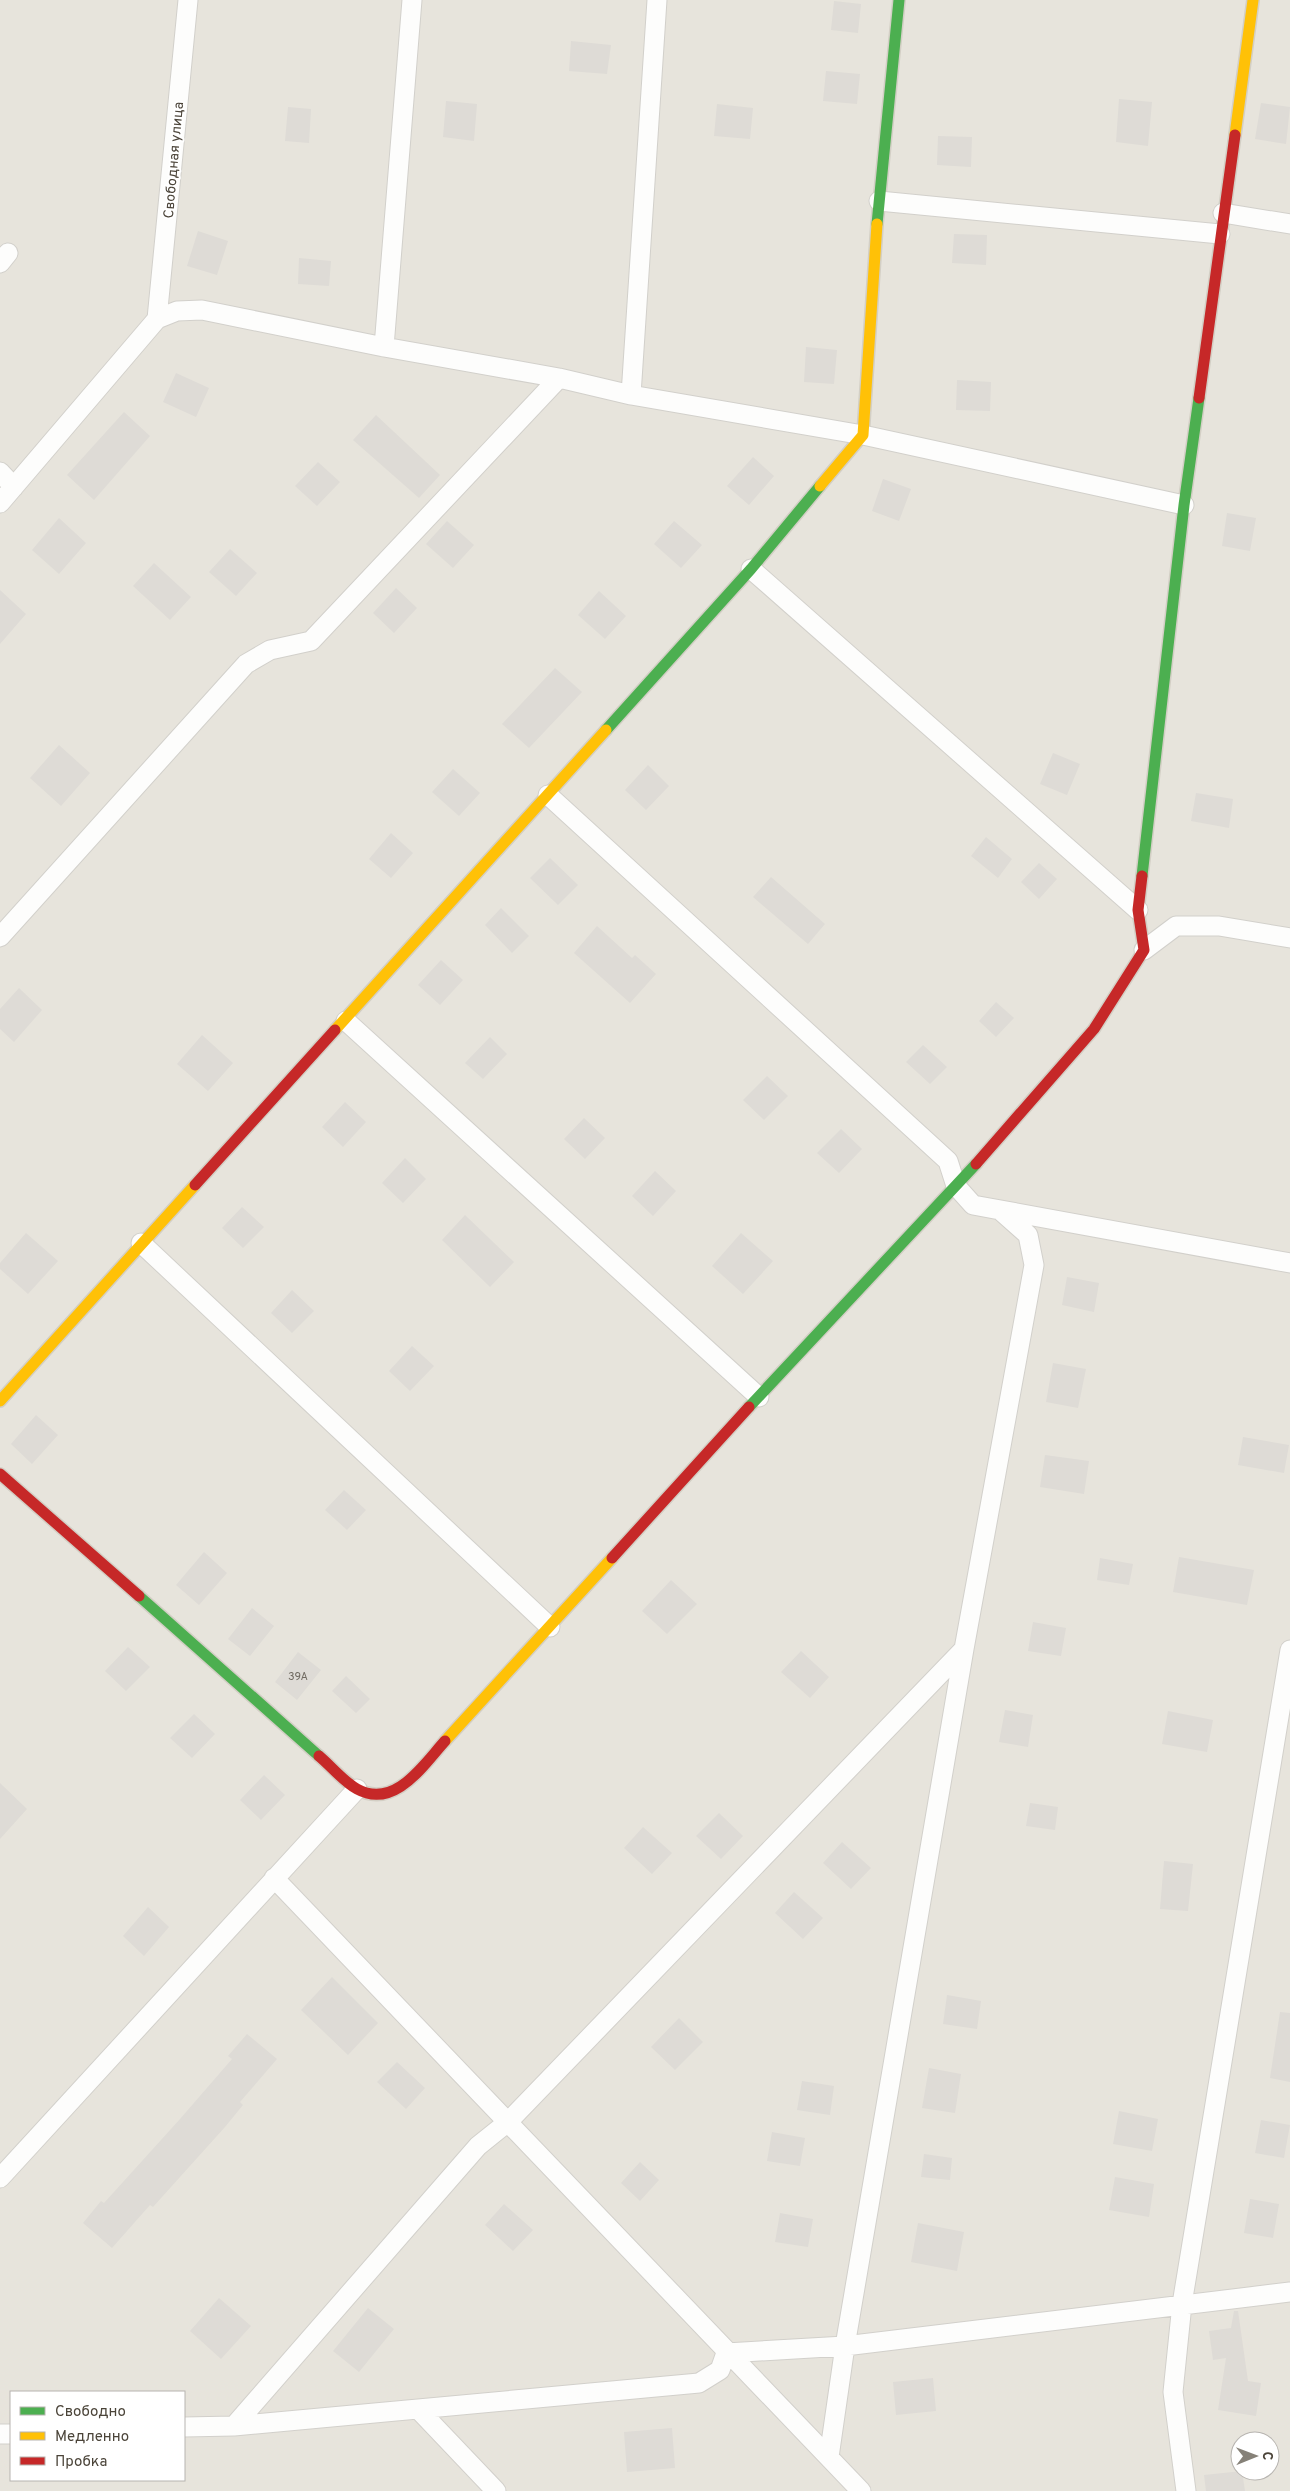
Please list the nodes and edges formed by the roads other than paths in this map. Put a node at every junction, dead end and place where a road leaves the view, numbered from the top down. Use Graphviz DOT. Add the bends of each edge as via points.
graph roads {
  1 [pos="188,0"];
  2 [pos="412,0"];
  3 [pos="657,0"];
  4 [pos="899,0"];
  5 [pos="1253,0"];
  6 [pos="879,201"];
  7 [pos="1223,213"];
  8 [pos="1290,224"];
  9 [pos="1220,234"];
  10 [pos="158,319"];
  11 [pos="384,347"];
  12 [pos="559,378"];
  13 [pos="631,395"];
  14 [pos="863,435"];
  15 [pos="0,472"];
  16 [pos="14,487"];
  17 [pos="0,503"];
  18 [pos="1184,506"];
  19 [pos="751,569"];
  20 [pos="548,795"];
  21 [pos="1138,910"];
  22 [pos="0,937"];
  23 [pos="1290,938"];
  24 [pos="1144,950"];
  25 [pos="346,1021"];
  26 [pos="956,1186"];
  27 [pos="1002,1212"];
  28 [pos="142,1243"];
  29 [pos="1290,1263"];
  30 [pos="759,1397"];
  31 [pos="0,1401"];
  32 [pos="0,1474"];
  33 [pos="550,1627"];
  34 [pos="964,1648"];
  35 [pos="1290,1650"];
  36 [pos="357,1789"];
  37 [pos="274,1878"];
  38 [pos="508,2122"];
  39 [pos="0,2178"];
  40 [pos="1290,2292"];
  41 [pos="1182,2304"];
  42 [pos="845,2346"];
  43 [pos="726,2353"];
  44 [pos="418,2409"];
  45 [pos="234,2426"];
  46 [pos="185,2427"];
  47 [pos="829,2457"];
  48 [pos="496,2491"];
  49 [pos="861,2491"];
  50 [pos="1186,2491"];
  1 -- 10 [label="street, Свободная улица"];
  2 -- 11 [label="street"];
  3 -- 13 [label="street"];
  4 -- 6 [label="street"];
  5 -- 7 [label="street"];
  6 -- 9 [label="street"];
  6 -- 14 [label="street"];
  7 -- 8 [label="street"];
  7 -- 9 [label="street"];
  9 -- 18 [label="street"];
  10 -- 11 [label="street" via="177,311 202,310"];
  10 -- 16 [label="street"];
  11 -- 12 [label="street"];
  12 -- 13 [label="street"];
  12 -- 22 [label="street" via="311,641 270,650 246,664"];
  13 -- 14 [label="street"];
  14 -- 18 [label="street"];
  14 -- 19 [label="street"];
  15 -- 16 [label="street"];
  16 -- 17 [label="street"];
  18 -- 21 [label="street"];
  19 -- 20 [label="street"];
  19 -- 21 [label="street"];
  20 -- 25 [label="street"];
  20 -- 26 [label="street" via="948,1161"];
  21 -- 24 [label="street"];
  23 -- 24 [label="street" via="1219,926 1176,926"];
  24 -- 26 [label="street" via="1094,1029"];
  25 -- 28 [label="street"];
  25 -- 30 [label="street"];
  26 -- 27 [label="street" via="972,1205"];
  26 -- 30 [label="street"];
  27 -- 29 [label="street"];
  27 -- 34 [label="street" via="1028,1235 1034,1265"];
  28 -- 31 [label="street"];
  28 -- 33 [label="street"];
  30 -- 33 [label="street"];
  32 -- 36 [label="street"];
  33 -- 36 [label="street" via="405,1785 389,1793 373,1795"];
  34 -- 38 [label="street"];
  34 -- 42 [label="street"];
  35 -- 41 [label="street"];
  36 -- 37 [label="street"];
  37 -- 38 [label="street"];
  37 -- 39 [label="street"];
  38 -- 43 [label="street"];
  38 -- 45 [label="street" via="478,2146"];
  40 -- 41 [label="street"];
  41 -- 42 [label="street"];
  41 -- 50 [label="street" via="1173,2392"];
  42 -- 43 [label="street"];
  42 -- 47 [label="street"];
  43 -- 44 [label="street" via="720,2370 699,2382"];
  43 -- 47 [label="street"];
  44 -- 45 [label="street"];
  44 -- 48 [label="street"];
  45 -- 46 [label="street"];
  47 -- 49 [label="street"];
}
